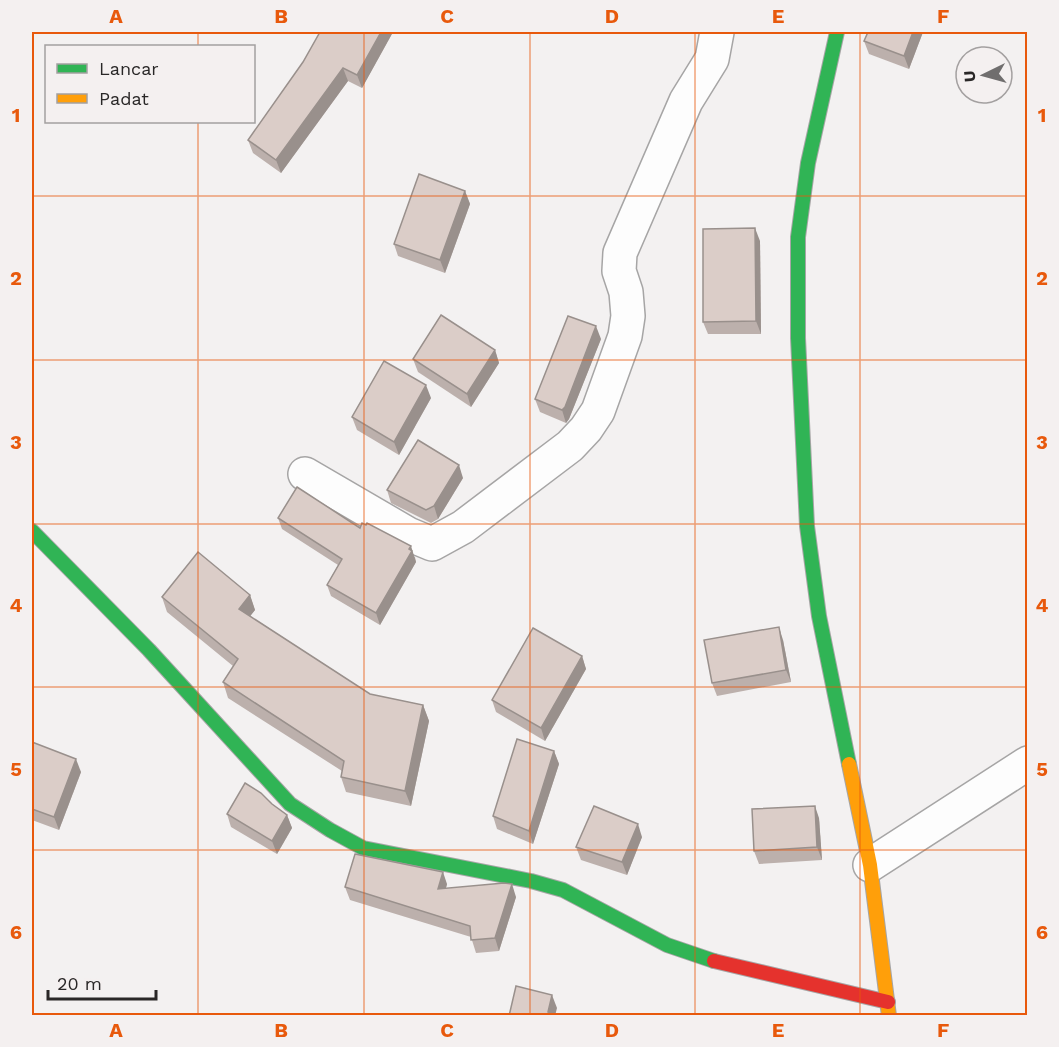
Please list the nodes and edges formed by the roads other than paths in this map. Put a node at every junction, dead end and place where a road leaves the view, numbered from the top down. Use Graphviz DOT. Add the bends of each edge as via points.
graph roads {
  1 [pos="717,32"];
  2 [pos="837,32"];
  3 [pos="304,474"];
  4 [pos="32,531"];
  5 [pos="1028,763"];
  6 [pos="870,865"];
  7 [pos="889,1009"];
  1 -- 3 [label="street" via="712,60 686,101 621,253 619,271 628,316 625,336 598,411 586,429 570,446 463,527 432,544"];
  2 -- 6 [label="street" via="808,163 798,237 799,350 807,526 819,616"];
  4 -- 7 [label="street" via="149,650 290,804 330,830 363,848 563,890 667,945"];
  5 -- 6 [label="street"];
  6 -- 7 [label="street"];
}
